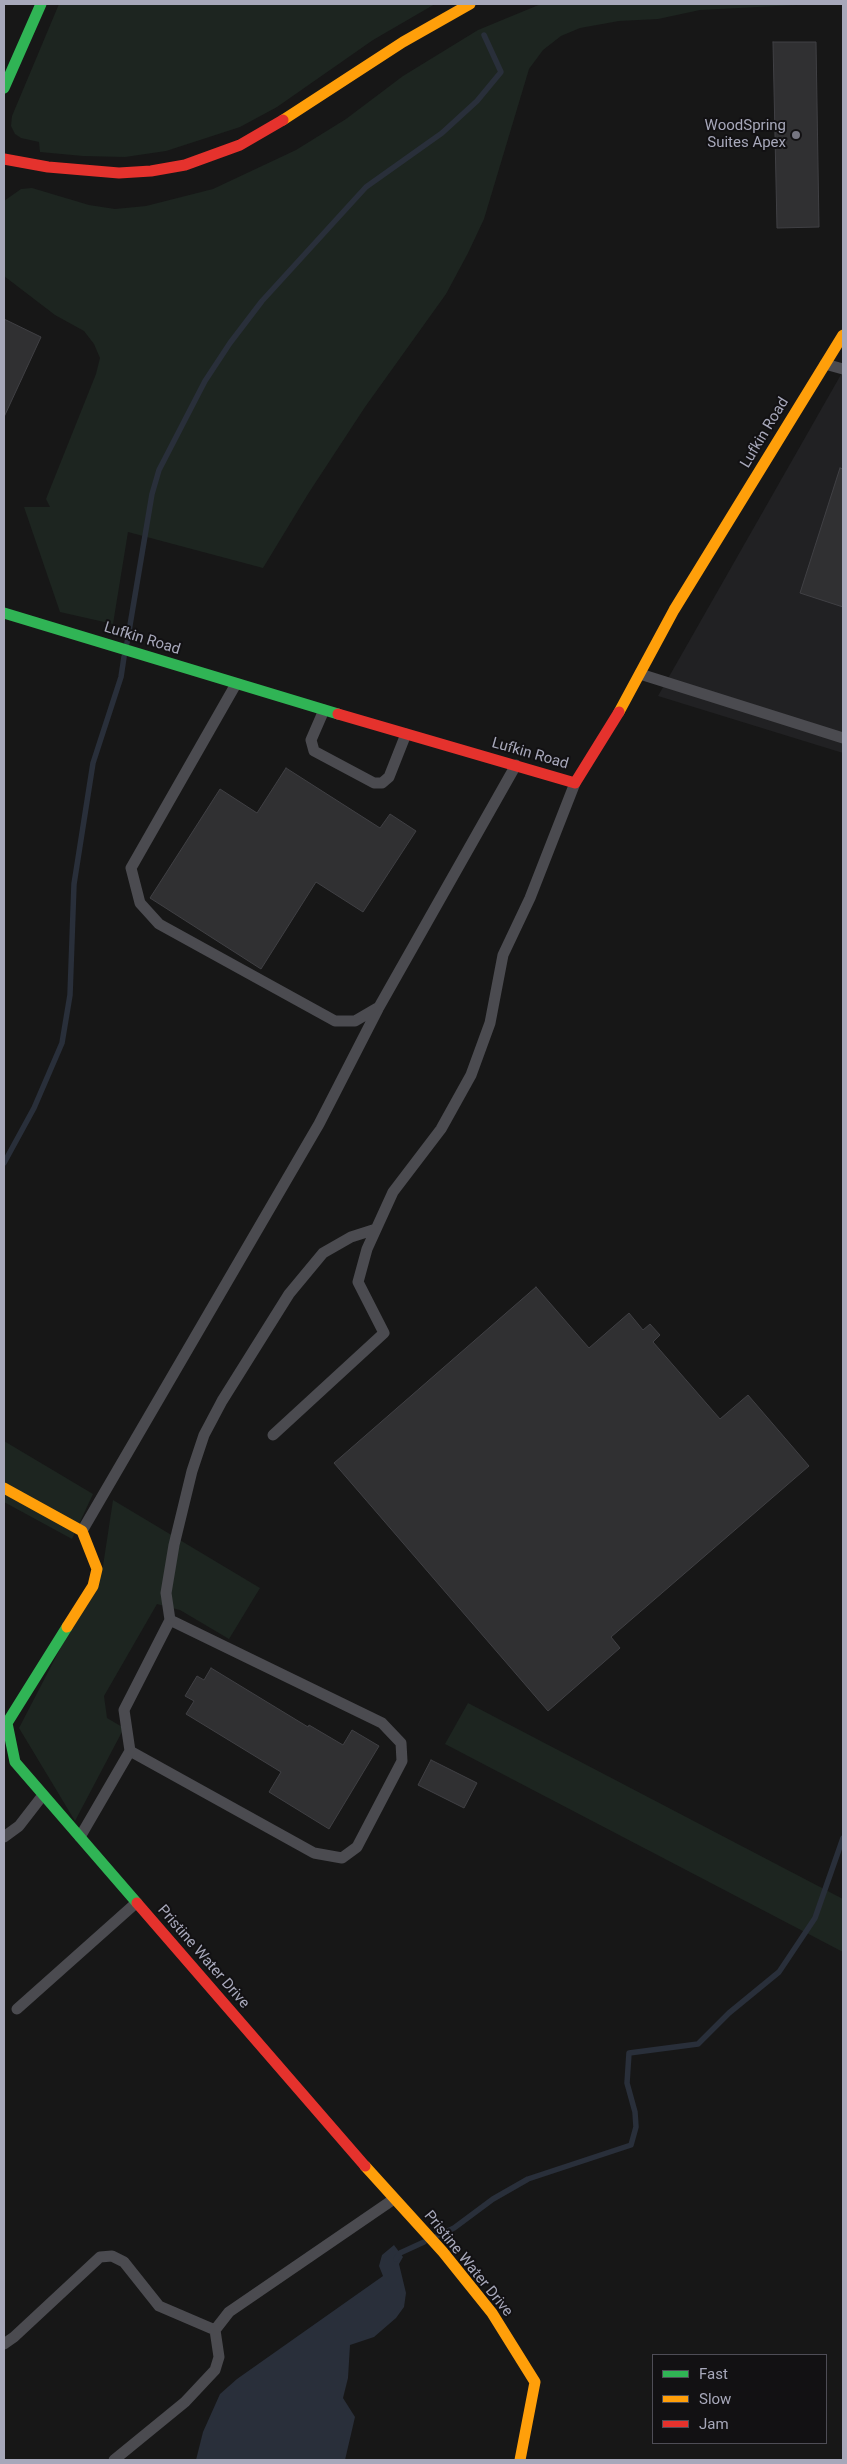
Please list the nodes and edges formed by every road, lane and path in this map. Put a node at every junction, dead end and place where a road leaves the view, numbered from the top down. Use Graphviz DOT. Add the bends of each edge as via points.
graph roads {
  1 [pos="41,4"];
  2 [pos="470,4"];
  3 [pos="4,88"];
  4 [pos="4,159"];
  5 [pos="843,334"];
  6 [pos="825,364"];
  7 [pos="843,369"];
  8 [pos="4,613"];
  9 [pos="640,674"];
  10 [pos="236,684"];
  11 [pos="324,710"];
  12 [pos="406,734"];
  13 [pos="843,738"];
  14 [pos="516,766"];
  15 [pos="575,783"];
  16 [pos="379,1007"];
  17 [pos="376,1229"];
  18 [pos="273,1435"];
  19 [pos="4,1488"];
  20 [pos="82,1531"];
  21 [pos="170,1620"];
  22 [pos="7,1741"];
  23 [pos="130,1751"];
  24 [pos="43,1795"];
  25 [pos="4,1837"];
  26 [pos="80,1838"];
  27 [pos="136,1903"];
  28 [pos="17,2009"];
  29 [pos="397,2203"];
  30 [pos="215,2330"];
  31 [pos="4,2344"];
  32 [pos="114,2460"];
  33 [pos="520,2460"];
  1 -- 3 [label="main road"];
  2 -- 4 [label="main road" via="403,42 248,141 185,165 151,172 118,173 48,167"];
  5 -- 6 [label="main road, Lufkin Road"];
  6 -- 7 [label="lane"];
  6 -- 9 [label="main road, Lufkin Road" via="674,610"];
  8 -- 10 [label="main road, Lufkin Road"];
  9 -- 13 [label="lane"];
  9 -- 15 [label="main road, Lufkin Road"];
  10 -- 11 [label="main road, Lufkin Road"];
  10 -- 16 [label="lane" via="131,868 140,903 159,924 335,1021 355,1021"];
  11 -- 12 [label="main road, Lufkin Road"];
  11 -- 12 [label="lane" via="311,740 314,751 374,782 382,783 389,777"];
  12 -- 14 [label="main road, Lufkin Road"];
  14 -- 15 [label="main road, Lufkin Road"];
  14 -- 16 [label="lane"];
  15 -- 17 [label="lane" via="530,898 503,955 490,1023 472,1075 441,1129 393,1192"];
  16 -- 20 [label="lane" via="319,1124"];
  17 -- 18 [label="lane" via="358,1282 384,1333"];
  17 -- 21 [label="lane" via="351,1237 323,1253 289,1294 204,1435 174,1545 166,1592"];
  19 -- 20 [label="main road"];
  20 -- 22 [label="main road, Pristine Water Drive" via="97,1569 93,1586 8,1723"];
  21 -- 23 [label="lane" via="124,1710"];
  21 -- 23 [label="lane" via="382,1723 401,1743 402,1761 357,1847 342,1858 314,1853"];
  22 -- 24 [label="main road, Pristine Water Drive" via="15,1762"];
  23 -- 26 [label="lane"];
  24 -- 25 [label="lane" via="19,1826"];
  24 -- 26 [label="main road, Pristine Water Drive"];
  26 -- 27 [label="main road, Pristine Water Drive"];
  27 -- 28 [label="lane"];
  27 -- 29 [label="main road, Pristine Water Drive"];
  29 -- 30 [label="lane" via="229,2312"];
  29 -- 33 [label="main road, Pristine Water Drive" via="443,2252 492,2313 535,2382"];
  30 -- 31 [label="lane" via="159,2306 124,2262 112,2256 100,2257"];
  30 -- 32 [label="lane" via="219,2357 215,2370 185,2402"];
}
